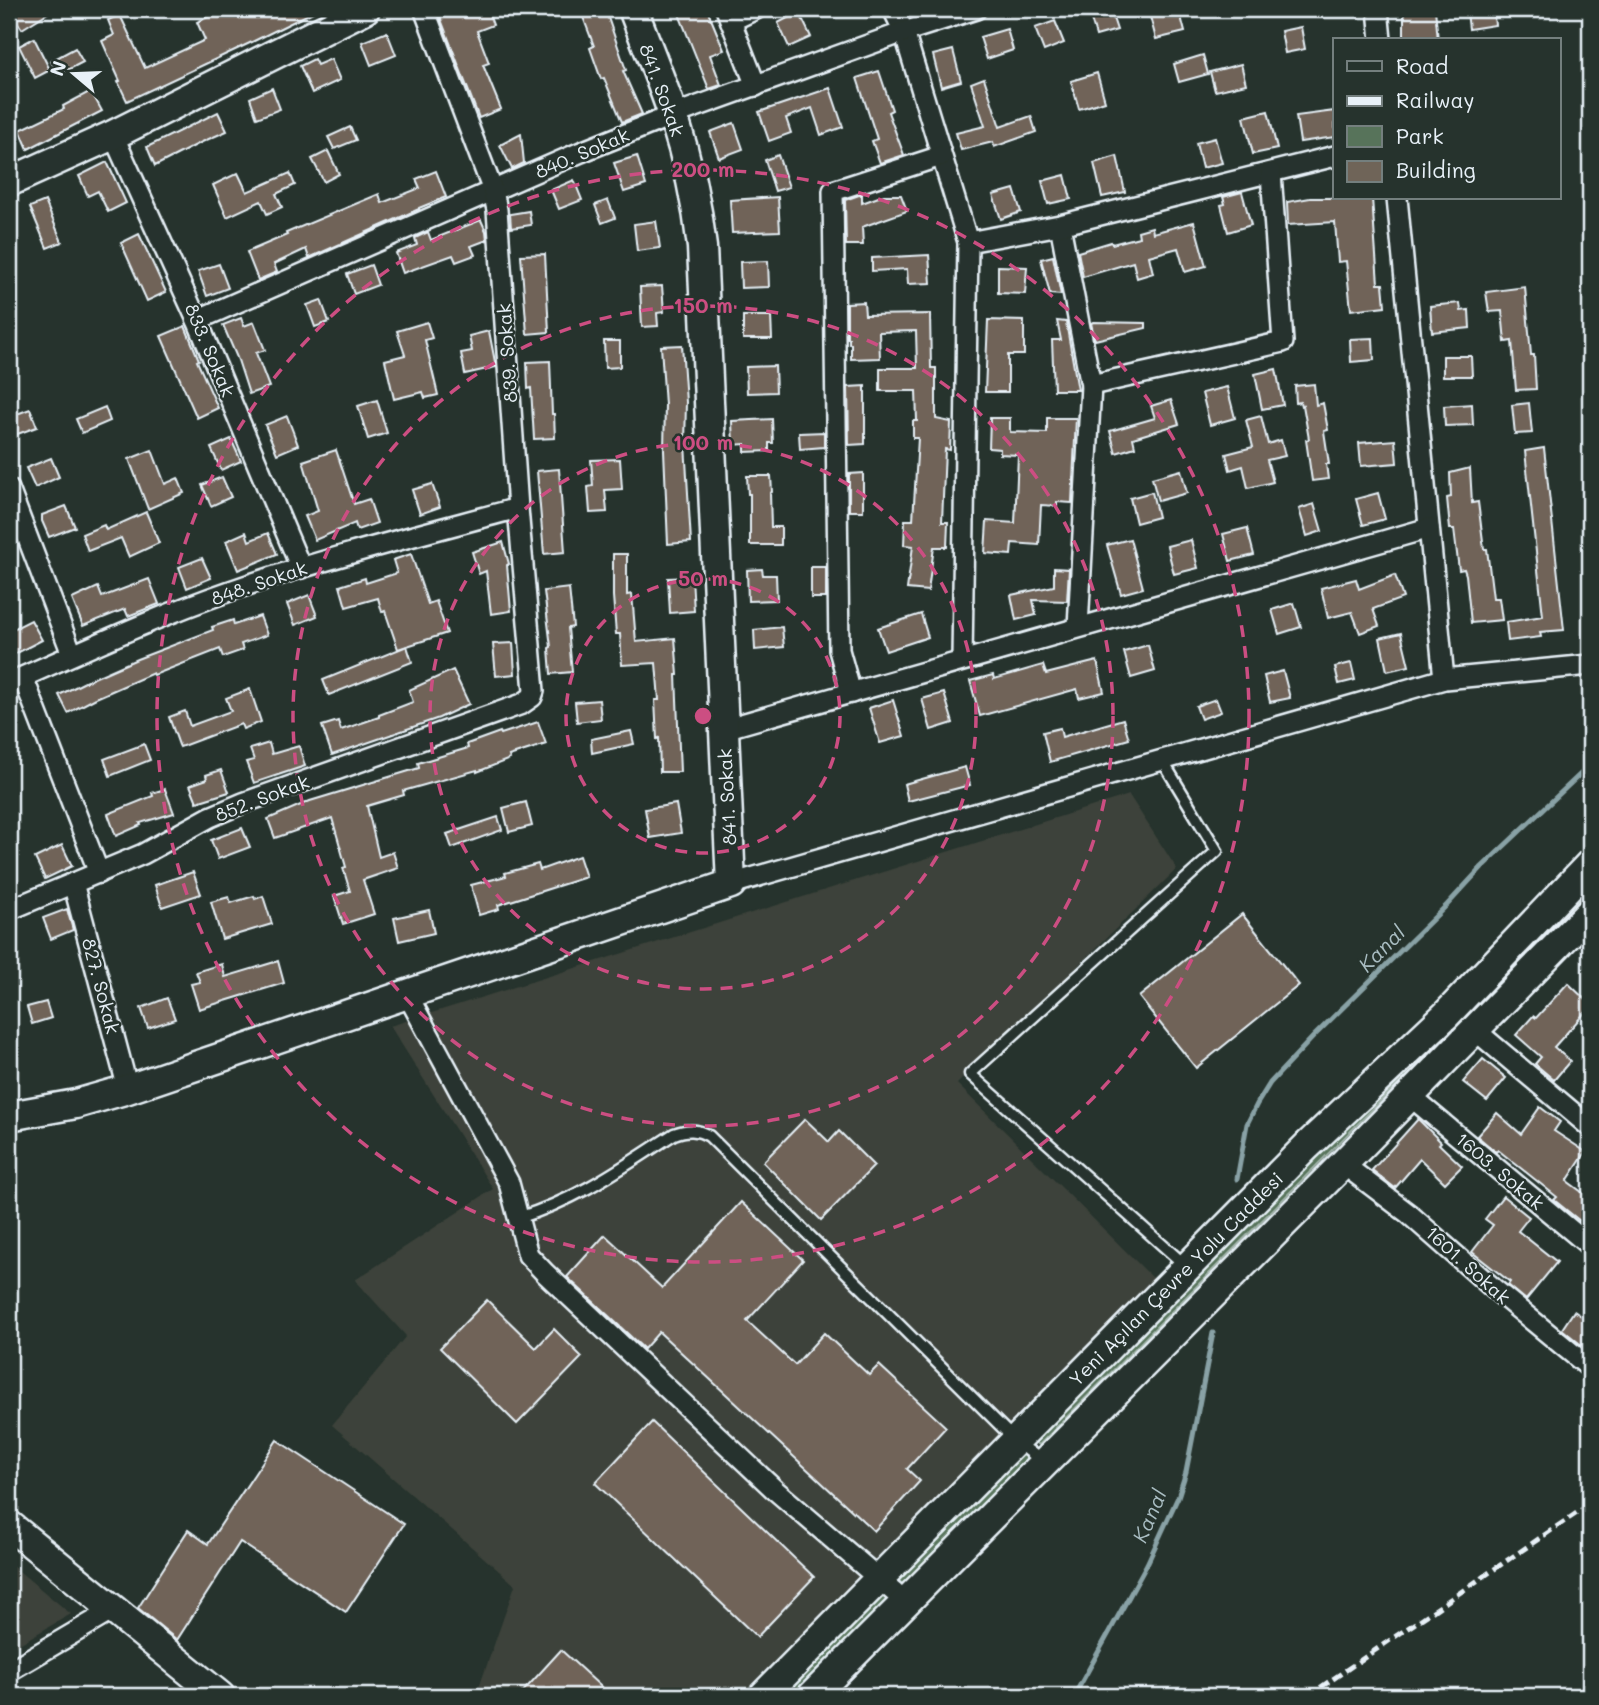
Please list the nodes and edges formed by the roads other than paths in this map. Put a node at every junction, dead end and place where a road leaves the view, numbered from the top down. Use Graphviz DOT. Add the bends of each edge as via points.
graph roads {
  1 [pos="365,9"];
  2 [pos="424,9"];
  3 [pos="632,9"];
  4 [pos="756,9"];
  5 [pos="893,9"];
  6 [pos="976,9"];
  7 [pos="1378,9"];
  8 [pos="729,15"];
  9 [pos="904,32"];
  10 [pos="1381,38"];
  11 [pos="756,86"];
  12 [pos="673,115"];
  13 [pos="113,135"];
  14 [pos="941,156"];
  15 [pos="1333,157"];
  16 [pos="1270,173"];
  17 [pos="9,182"];
  18 [pos="493,191"];
  19 [pos="1397,200"];
  20 [pos="1060,225"];
  21 [pos="968,242"];
  22 [pos="197,320"];
  23 [pos="1091,385"];
  24 [pos="9,489"];
  25 [pos="518,508"];
  26 [pos="1429,528"];
  27 [pos="301,568"];
  28 [pos="1078,627"];
  29 [pos="72,654"];
  30 [pos="962,660"];
  31 [pos="1590,665"];
  32 [pos="1444,679"];
  33 [pos="16,680"];
  34 [pos="851,693"];
  35 [pos="522,704"];
  36 [pos="724,729"];
  37 [pos="1161,760"];
  38 [pos="1590,864"];
  39 [pos="99,873"];
  40 [pos="74,883"];
  41 [pos="731,884"];
  42 [pos="9,910"];
  43 [pos="1590,912"];
  44 [pos="407,994"];
  45 [pos="1475,1030"];
  46 [pos="128,1090"];
  47 [pos="1410,1096"];
  48 [pos="9,1116"];
  49 [pos="1590,1127"];
  50 [pos="1343,1164"];
  51 [pos="518,1218"];
  52 [pos="1590,1246"];
  53 [pos="1187,1268"];
  54 [pos="1590,1368"];
  55 [pos="1016,1441"];
  56 [pos="1044,1463"];
  57 [pos="9,1525"];
  58 [pos="880,1578"];
  59 [pos="905,1602"];
  60 [pos="113,1610"];
  61 [pos="9,1671"];
  62 [pos="220,1696"];
  63 [pos="763,1696"];
  64 [pos="812,1696"];
  1 -- 13 [label="street"];
  2 -- 18 [label="street, 839. Sokak"];
  3 -- 12 [label="street, 841. Sokak"];
  4 -- 8 [label="street"];
  5 -- 9 [label="street"];
  6 -- 9 [label="street, 840. Sokak"];
  7 -- 10 [label="street"];
  8 -- 11 [label="street"];
  9 -- 11 [label="street, 840. Sokak"];
  9 -- 14 [label="street"];
  11 -- 12 [label="street, 840. Sokak"];
  12 -- 18 [label="street, 840. Sokak"];
  12 -- 36 [label="street, 841. Sokak" via="689,170 702,247"];
  13 -- 17 [label="street"];
  13 -- 22 [label="street, 833. Sokak"];
  14 -- 21 [label="street"];
  14 -- 34 [label="street" via="833,191 839,650"];
  15 -- 16 [label="street"];
  16 -- 20 [label="street"];
  16 -- 23 [label="street" via="1283,342"];
  18 -- 22 [label="street, 840. Sokak"];
  18 -- 25 [label="street, 839. Sokak"];
  19 -- 26 [label="street"];
  20 -- 21 [label="street"];
  20 -- 23 [label="street"];
  21 -- 30 [label="street"];
  22 -- 27 [label="street, 833. Sokak"];
  23 -- 28 [label="street"];
  24 -- 29 [label="street"];
  25 -- 27 [label="street, 848. Sokak"];
  25 -- 35 [label="street, 839. Sokak" via="534,691"];
  26 -- 28 [label="street"];
  26 -- 32 [label="street"];
  27 -- 29 [label="street, 848. Sokak"];
  28 -- 30 [label="street"];
  29 -- 33 [label="street, 848. Sokak"];
  30 -- 34 [label="street"];
  31 -- 32 [label="street"];
  32 -- 37 [label="street"];
  33 -- 39 [label="street"];
  34 -- 36 [label="street"];
  35 -- 39 [label="street, 852. Sokak" via="243,803"];
  36 -- 41 [label="street, 841. Sokak"];
  37 -- 41 [label="street"];
  37 -- 53 [label="lane" via="1217,851 970,1074"];
  38 -- 53 [label="street, Yeni Açılan Çevre Yolu Caddesi" via="1446,1015"];
  39 -- 40 [label="street, 852. Sokak"];
  40 -- 42 [label="street, 852. Sokak"];
  40 -- 46 [label="street, 827. Sokak"];
  41 -- 44 [label="street"];
  43 -- 45 [label="street, Yeni Açılan Çevre Yolu Caddesi"];
  44 -- 46 [label="street"];
  44 -- 51 [label="street" via="509,1183"];
  45 -- 47 [label="street, Yeni Açılan Çevre Yolu Caddesi"];
  45 -- 49 [label="street"];
  46 -- 48 [label="street"];
  47 -- 50 [label="street, Yeni Açılan Çevre Yolu Caddesi"];
  47 -- 52 [label="street, 1603. Sokak"];
  50 -- 54 [label="street, 1601. Sokak"];
  50 -- 56 [label="street, Yeni Açılan Çevre Yolu Caddesi"];
  51 -- 55 [label="lane" via="580,1193 674,1134 702,1132"];
  51 -- 58 [label="street" via="528,1255 545,1273 775,1490"];
  53 -- 55 [label="street, Yeni Açılan Çevre Yolu Caddesi"];
  55 -- 56 [label="lane"];
  55 -- 58 [label="street, Yeni Açılan Çevre Yolu Caddesi"];
  56 -- 59 [label="street, Yeni Açılan Çevre Yolu Caddesi"];
  57 -- 60 [label="street"];
  58 -- 59 [label="street"];
  58 -- 63 [label="street, Yeni Açılan Çevre Yolu Caddesi"];
  59 -- 64 [label="street, Yeni Açılan Çevre Yolu Caddesi"];
  60 -- 61 [label="street"];
  60 -- 62 [label="street"];
}
